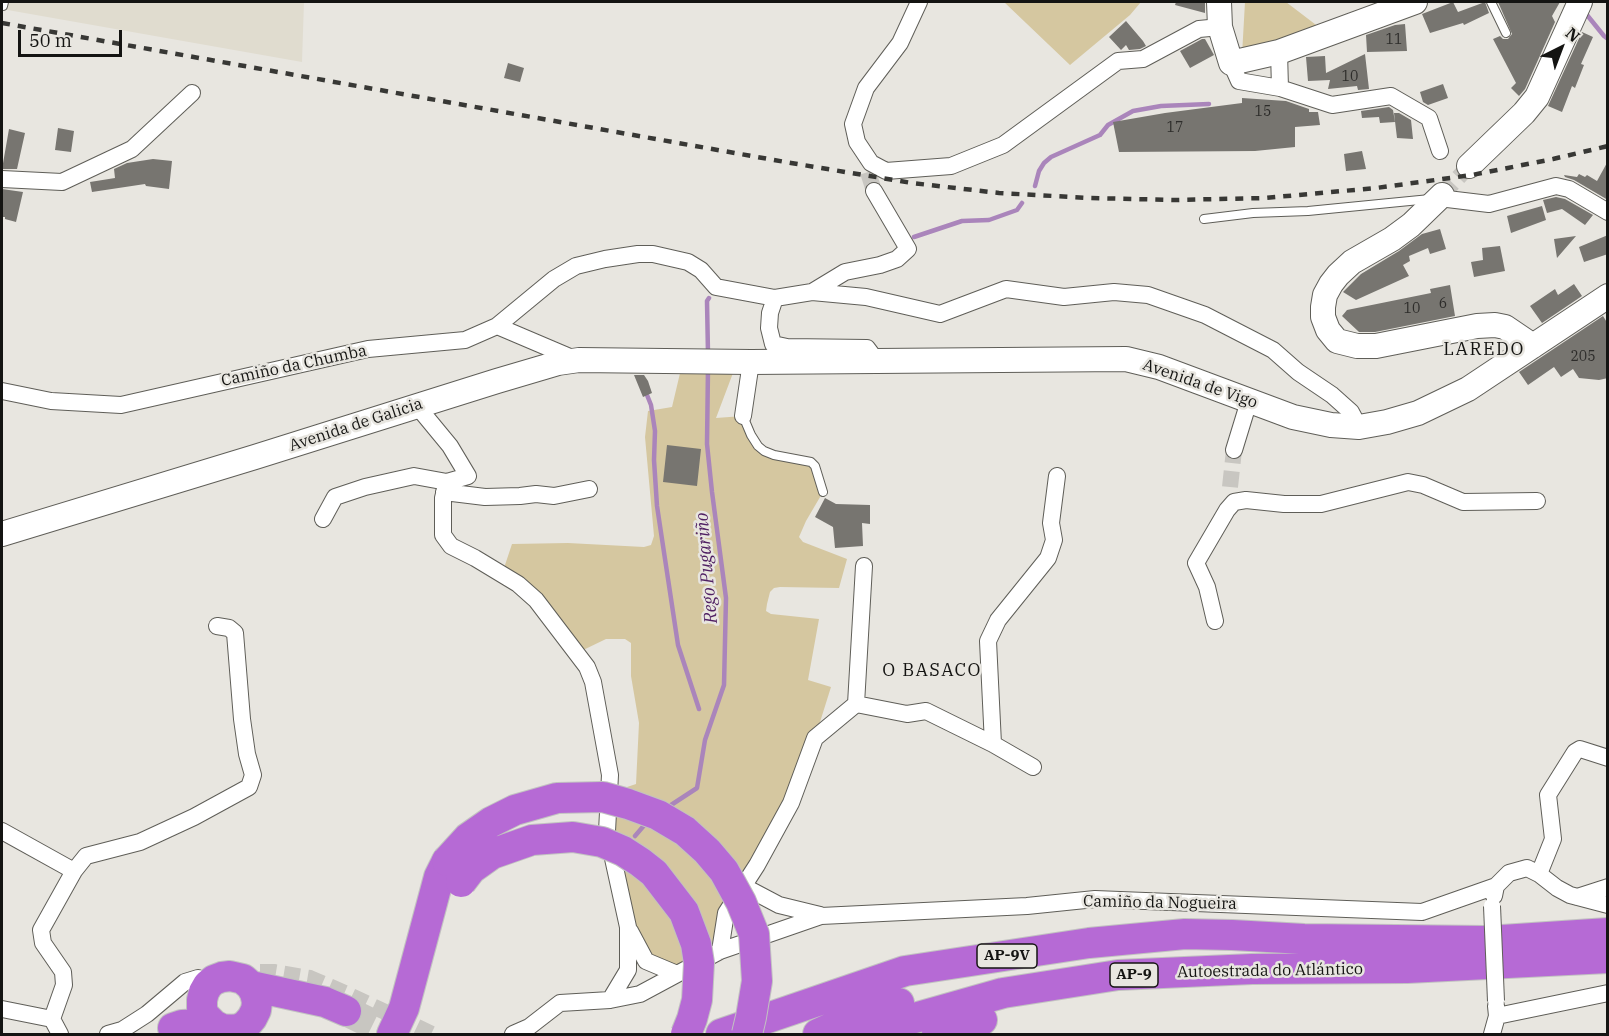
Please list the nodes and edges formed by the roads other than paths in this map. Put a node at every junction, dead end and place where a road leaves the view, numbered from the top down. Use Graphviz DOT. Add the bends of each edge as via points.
graph roads {
  1 [pos="4,2"];
  2 [pos="919,2"];
  3 [pos="1219,2"];
  4 [pos="1415,2"];
  5 [pos="1491,2"];
  6 [pos="1580,2"];
  7 [pos="2,6"];
  8 [pos="1220,27"];
  9 [pos="1506,33"];
  10 [pos="1279,52"];
  11 [pos="1231,63"];
  12 [pos="1280,88"];
  13 [pos="192,93"];
  14 [pos="857,142"];
  15 [pos="1440,151"];
  16 [pos="1469,166"];
  17 [pos="868,172"];
  18 [pos="2,179"];
  19 [pos="874,191"];
  20 [pos="1441,196"];
  21 [pos="1608,212"];
  22 [pos="1204,219"];
  23 [pos="812,292"];
  24 [pos="1608,296"];
  25 [pos="776,298"];
  26 [pos="497,326"];
  27 [pos="1533,346"];
  28 [pos="579,360"];
  29 [pos="876,360"];
  30 [pos="737,362"];
  31 [pos="2,391"];
  32 [pos="1249,401"];
  33 [pos="417,406"];
  34 [pos="743,416"];
  35 [pos="1359,427"];
  36 [pos="1234,450"];
  37 [pos="1057,476"];
  38 [pos="446,487"];
  39 [pos="590,489"];
  40 [pos="823,492"];
  41 [pos="1538,501"];
  42 [pos="322,519"];
  43 [pos="2,534"];
  44 [pos="864,566"];
  45 [pos="1215,621"];
  46 [pos="217,626"];
  47 [pos="856,704"];
  48 [pos="993,744"];
  49 [pos="1608,758"];
  50 [pos="1033,767"];
  51 [pos="2,831"];
  52 [pos="74,871"];
  53 [pos="454,872"];
  54 [pos="1539,874"];
  55 [pos="743,886"];
  56 [pos="1496,886"];
  57 [pos="1608,887"];
  58 [pos="1577,897"];
  59 [pos="1608,905"];
  60 [pos="820,915"];
  61 [pos="628,927"];
  62 [pos="1608,933"];
  63 [pos="1304,939"];
  64 [pos="720,951"];
  65 [pos="1608,958"];
  66 [pos="1407,968"];
  67 [pos="906,971"];
  68 [pos="677,974"];
  69 [pos="245,982"];
  70 [pos="1608,993"];
  71 [pos="610,1000"];
  72 [pos="208,1004"];
  73 [pos="1496,1008"];
  74 [pos="2,1009"];
  75 [pos="346,1011"];
  76 [pos="52,1019"];
  77 [pos="169,1031"];
  78 [pos="60,1035"];
  79 [pos="108,1035"];
  80 [pos="392,1035"];
  81 [pos="412,1035"];
  82 [pos="513,1035"];
  83 [pos="674,1035"];
  84 [pos="686,1035"];
  85 [pos="721,1035"];
  86 [pos="747,1035"];
  87 [pos="818,1035"];
  88 [pos="869,1035"];
  89 [pos="937,1035"];
  90 [pos="1491,1035"];
  1 -- 7 [label="lane"];
  2 -- 14 [label="street" via="900,43 866,87 854,124"];
  3 -- 8 [label="main road"];
  4 -- 10 [label="main road"];
  5 -- 9 [label="lane"];
  6 -- 16 [label="main road" via="1537,97"];
  8 -- 11 [label="main road"];
  8 -- 14 [label="street" via="1199,28 1143,59 1118,61 1004,145 951,166 886,171 871,163"];
  10 -- 11 [label="main road"];
  10 -- 12 [label="street"];
  11 -- 12 [label="street" via="1239,81"];
  12 -- 15 [label="street" via="1332,105 1391,96 1429,118"];
  13 -- 18 [label="street" via="132,149 62,182"];
  14 -- 17 [label="street"];
  19 -- 23 [label="street" via="908,249 897,259 845,272"];
  20 -- 21 [label="street" via="1489,204 1556,186 1569,189"];
  20 -- 22 [label="lane"];
  20 -- 27 [label="main road" via="1411,225 1338,274 1323,307 1328,330 1337,341 1376,346 1486,324 1505,327"];
  23 -- 25 [label="street, Camiño da Chumba"];
  23 -- 35 [label="street" via="866,297 940,314 1006,289 1064,297 1114,292 1148,295 1205,315 1273,350 1351,412"];
  24 -- 27 [label="main road, Avenida de Vigo"];
  25 -- 26 [label="street, Camiño da Chumba" via="716,287 688,261 638,254 576,266"];
  25 -- 29 [label="street" via="769,328 773,344 867,348"];
  26 -- 28 [label="street"];
  26 -- 31 [label="street, Camiño da Chumba" via="465,340 368,349 121,405 51,401"];
  27 -- 35 [label="main road, Avenida de Vigo" via="1468,389 1418,413"];
  28 -- 30 [label="main road, Avenida de Galicia"];
  28 -- 33 [label="main road, Avenida de Galicia"];
  29 -- 30 [label="main road, Avenida de Vigo"];
  29 -- 32 [label="main road, Avenida de Vigo" via="1126,359 1159,367"];
  30 -- 34 [label="street"];
  32 -- 35 [label="main road, Avenida de Vigo" via="1293,417 1332,426"];
  32 -- 36 [label="street"];
  33 -- 38 [label="street" via="450,446 468,476"];
  33 -- 43 [label="main road, Avenida de Galicia"];
  34 -- 40 [label="lane" via="764,451 812,462"];
  37 -- 48 [label="street" via="1051,523 1054,540 1048,558 998,620 988,641"];
  38 -- 39 [label="street" via="485,497 554,496"];
  38 -- 42 [label="street" via="414,476 365,487 335,497"];
  38 -- 61 [label="street" via="442,535 451,546 518,584 536,600 587,667 610,775 607,831"];
  41 -- 45 [label="street" via="1463,502 1408,482 1321,504 1246,500 1232,494 1196,563"];
  44 -- 47 [label="street"];
  46 -- 52 [label="street" via="235,633 242,719 253,775 249,787 140,842 86,856"];
  47 -- 48 [label="street" via="907,714 926,711"];
  47 -- 55 [label="street" via="815,738 791,803"];
  48 -- 50 [label="street"];
  49 -- 54 [label="street" via="1580,749 1575,752 1548,795 1553,839"];
  51 -- 52 [label="street"];
  52 -- 76 [label="street" via="41,930 43,943 63,972 64,985"];
  53 -- 80 [label="highway" via="439,877 404,1008"];
  53 -- 81 [label="highway" via="451,898"];
  53 -- 84 [label="highway, bridge" via="471,869 511,846 573,837 602,843 640,862 654,873 684,912 696,944 699,983"];
  53 -- 86 [label="highway, bridge" via="468,838 515,810 557,798 603,797 658,815 685,831 724,871 754,934 757,981"];
  54 -- 56 [label="street, Camiño da Nogueira" via="1527,868 1509,873"];
  54 -- 58 [label="street"];
  55 -- 60 [label="street, Camiño da Nogueira" via="779,905"];
  55 -- 64 [label="street" via="726,913"];
  56 -- 60 [label="street, Camiño da Nogueira" via="1422,912 1095,899 1027,906"];
  56 -- 73 [label="street, bridge" via="1492,906"];
  57 -- 58 [label="street"];
  58 -- 59 [label="street"];
  60 -- 64 [label="street, Camiño da Nogueira"];
  61 -- 68 [label="street" via="646,961"];
  61 -- 71 [label="street" via="628,970"];
  62 -- 63 [label="highway, Autoestrada do Atlántico / AP-9" via="1487,941"];
  63 -- 67 [label="highway, Autoestrada do Atlántico / AP-9V" via="1185,934 1089,943"];
  63 -- 87 [label="highway, Autoestrada do Atlántico / AP-9" via="1125,954 1028,969 932,992 853,1018"];
  64 -- 68 [label="street, Camiño da Nogueira"];
  65 -- 66 [label="highway, Autoestrada do Atlántico / AP-9"];
  66 -- 88 [label="highway, Autoestrada do Atlántico / AP-9" via="1118,975 1003,993 897,1023"];
  66 -- 89 [label="highway" via="1159,986 1058,1002 960,1025"];
  67 -- 83 [label="highway" via="800,994"];
  67 -- 85 [label="highway, Autoestrada do Atlántico / AP-9V"];
  68 -- 71 [label="street, Camiño da Nogueira" via="640,994"];
  69 -- 72 [label="highway" via="222,977 214,980"];
  69 -- 72 [label="highway" via="255,993 256,1010 239,1029 222,1029"];
  69 -- 75 [label="highway"];
  70 -- 73 [label="street"];
  71 -- 82 [label="street, Camiño da Nogueira" via="560,1003"];
  72 -- 77 [label="highway"];
  72 -- 79 [label="street" via="198,978 185,982 147,1014"];
  73 -- 90 [label="street"];
  74 -- 76 [label="street"];
  76 -- 78 [label="street"];
}
